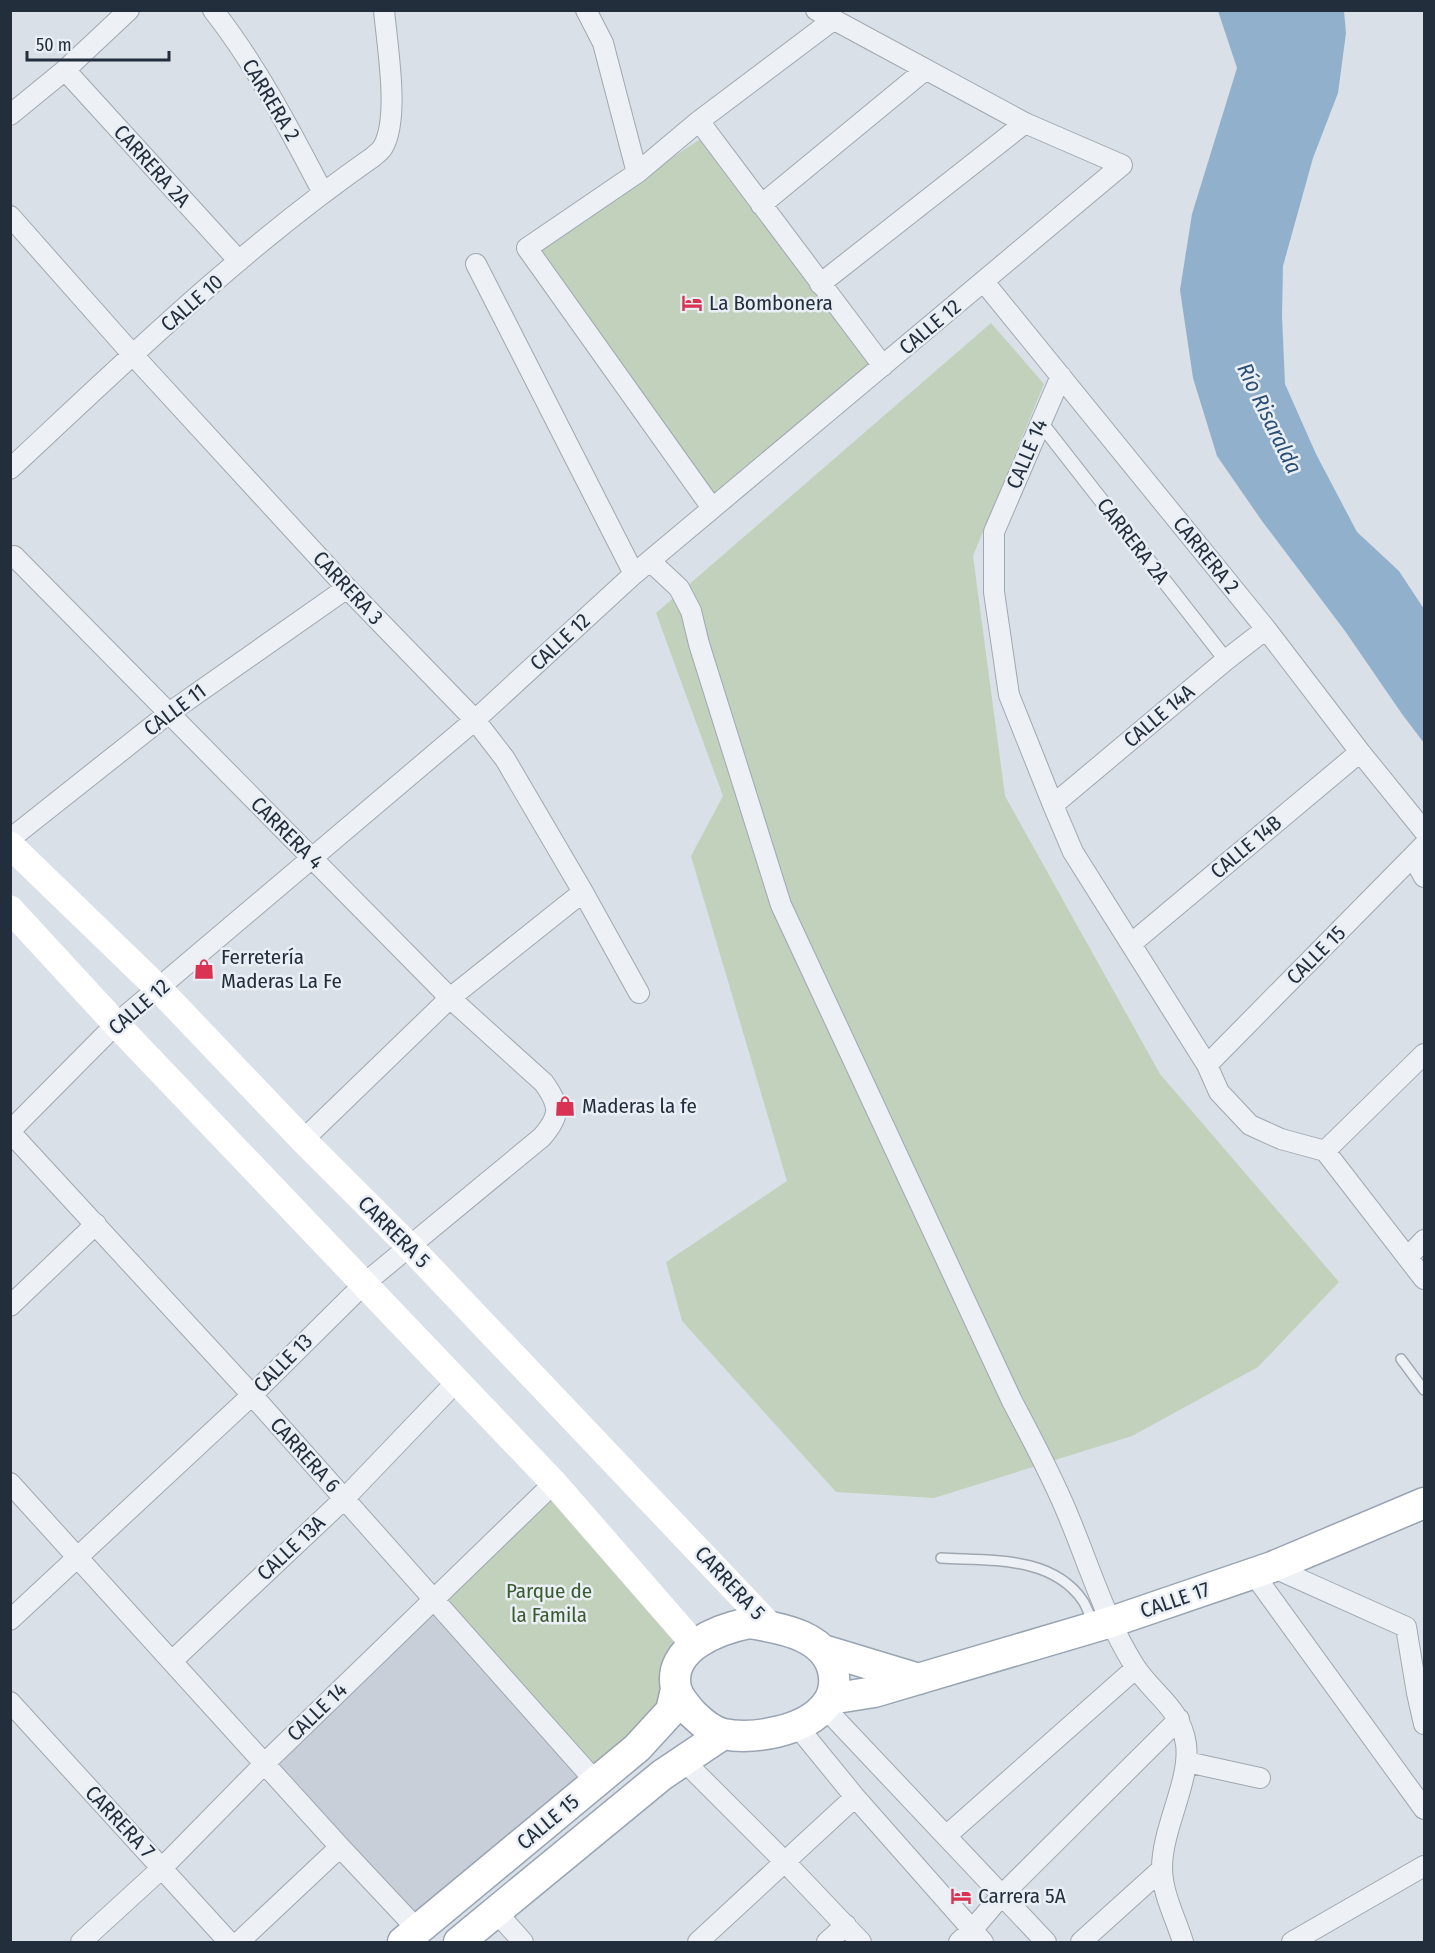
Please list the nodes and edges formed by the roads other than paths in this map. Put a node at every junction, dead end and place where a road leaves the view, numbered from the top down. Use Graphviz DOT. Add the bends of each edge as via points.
graph roads {
  1 [pos="129,10"];
  2 [pos="213,10"];
  3 [pos="384,10"];
  4 [pos="586,10"];
  5 [pos="825,15"];
  6 [pos="65,70"];
  7 [pos="925,70"];
  8 [pos="10,115"];
  9 [pos="699,121"];
  10 [pos="1025,123"];
  11 [pos="637,173"];
  12 [pos="322,193"];
  13 [pos="761,205"];
  14 [pos="10,216"];
  15 [pos="239,261"];
  16 [pos="476,264"];
  17 [pos="984,282"];
  18 [pos="820,284"];
  19 [pos="133,355"];
  20 [pos="883,366"];
  21 [pos="1062,376"];
  22 [pos="1040,422"];
  23 [pos="10,468"];
  24 [pos="712,508"];
  25 [pos="14,556"];
  26 [pos="650,561"];
  27 [pos="634,574"];
  28 [pos="347,588"];
  29 [pos="1266,629"];
  30 [pos="1226,660"];
  31 [pos="169,713"];
  32 [pos="475,720"];
  33 [pos="1360,752"];
  34 [pos="1053,805"];
  35 [pos="1425,831"];
  36 [pos="10,839"];
  37 [pos="10,845"];
  38 [pos="1419,851"];
  39 [pos="311,858"];
  40 [pos="1425,877"];
  41 [pos="583,892"];
  42 [pos="10,909"];
  43 [pos="1132,943"];
  44 [pos="159,989"];
  45 [pos="639,993"];
  46 [pos="450,998"];
  47 [pos="116,1024"];
  48 [pos="1425,1054"];
  49 [pos="1207,1065"];
  50 [pos="557,1110"];
  51 [pos="10,1131"];
  52 [pos="303,1140"];
  53 [pos="1325,1151"];
  54 [pos="96,1224"];
  55 [pos="1425,1240"];
  56 [pos="409,1246"];
  57 [pos="1408,1257"];
  58 [pos="1425,1279"];
  59 [pos="364,1283"];
  60 [pos="10,1305"];
  61 [pos="1401,1359"];
  62 [pos="457,1380"];
  63 [pos="1425,1390"];
  64 [pos="252,1395"];
  65 [pos="10,1483"];
  66 [pos="554,1483"];
  67 [pos="344,1499"];
  68 [pos="1425,1503"];
  69 [pos="77,1558"];
  70 [pos="941,1558"];
  71 [pos="1262,1570"];
  72 [pos="434,1598"];
  73 [pos="10,1620"];
  74 [pos="1103,1624"];
  75 [pos="770,1626"];
  76 [pos="695,1645"];
  77 [pos="823,1650"];
  78 [pos="172,1661"];
  79 [pos="1136,1668"];
  80 [pos="919,1679"];
  81 [pos="676,1689"];
  82 [pos="10,1702"];
  83 [pos="827,1704"];
  84 [pos="1179,1719"];
  85 [pos="1425,1724"];
  86 [pos="797,1726"];
  87 [pos="723,1734"];
  88 [pos="683,1760"];
  89 [pos="1186,1762"];
  90 [pos="265,1763"];
  91 [pos="1260,1778"];
  92 [pos="596,1782"];
  93 [pos="855,1797"];
  94 [pos="1425,1809"];
  95 [pos="946,1836"];
  96 [pos="340,1847"];
  97 [pos="784,1861"];
  98 [pos="1425,1866"];
  99 [pos="162,1868"];
  100 [pos="1162,1869"];
  101 [pos="1002,1895"];
  102 [pos="497,1912"];
  103 [pos="846,1925"];
  104 [pos="410,1936"];
  105 [pos="972,1938"];
  106 [pos="81,1942"];
  107 [pos="229,1942"];
  108 [pos="240,1942"];
  109 [pos="459,1942"];
  110 [pos="523,1942"];
  111 [pos="698,1942"];
  112 [pos="827,1942"];
  113 [pos="861,1942"];
  114 [pos="1046,1942"];
  115 [pos="1081,1942"];
  116 [pos="1183,1942"];
  117 [pos="1292,1942"];
  1 -- 6 [label="street"];
  2 -- 12 [label="street, CARRERA 2" via="258,76"];
  3 -- 12 [label="street, CALLE 10" via="392,103 390,128 383,148 373,158"];
  4 -- 11 [label="street" via="603,44"];
  5 -- 7 [label="street"];
  5 -- 9 [label="street"];
  6 -- 8 [label="street"];
  6 -- 15 [label="street, CARRERA 2A"];
  7 -- 10 [label="street"];
  7 -- 13 [label="street"];
  9 -- 11 [label="street"];
  9 -- 13 [label="street"];
  10 -- 17 [label="street, CALLE 12" via="1122,165"];
  10 -- 18 [label="street"];
  11 -- 24 [label="street" via="527,248"];
  12 -- 15 [label="street, CALLE 10"];
  13 -- 18 [label="street"];
  14 -- 19 [label="street, CARRERA 3"];
  15 -- 19 [label="street, CALLE 10"];
  16 -- 27 [label="street"];
  17 -- 20 [label="street, CALLE 12"];
  17 -- 21 [label="street, CARRERA 2"];
  18 -- 20 [label="street"];
  19 -- 23 [label="street, CALLE 10"];
  19 -- 28 [label="street, CARRERA 3"];
  20 -- 24 [label="street, CALLE 12"];
  21 -- 22 [label="street, CALLE 14"];
  21 -- 29 [label="street, CARRERA 2"];
  22 -- 30 [label="street, CARRERA 2A"];
  22 -- 34 [label="street, CALLE 14" via="994,532 994,592 1010,695"];
  24 -- 26 [label="street, CALLE 12"];
  25 -- 31 [label="street, CARRERA 4"];
  26 -- 27 [label="street, CALLE 12"];
  26 -- 74 [label="street" via="679,588 691,611 781,905 1012,1401 1050,1474"];
  27 -- 32 [label="street, CALLE 12"];
  28 -- 31 [label="street, CALLE 11"];
  28 -- 32 [label="street, CARRERA 3"];
  29 -- 30 [label="street, CALLE 14A"];
  29 -- 33 [label="street, CARRERA 2"];
  30 -- 34 [label="street, CALLE 14A"];
  31 -- 36 [label="street, CALLE 11"];
  31 -- 39 [label="street, CARRERA 4"];
  32 -- 39 [label="street, CALLE 12"];
  32 -- 41 [label="street, CARRERA 3" via="505,759"];
  33 -- 35 [label="street, CARRERA 2"];
  33 -- 43 [label="street, CALLE 14B"];
  34 -- 43 [label="street" via="1073,852"];
  37 -- 44 [label="main road, CARRERA 5"];
  38 -- 40 [label="street"];
  38 -- 49 [label="street, CALLE 15"];
  39 -- 44 [label="street, CALLE 12"];
  39 -- 46 [label="street, CARRERA 4"];
  41 -- 45 [label="street, CARRERA 3"];
  41 -- 46 [label="street"];
  42 -- 47 [label="main road"];
  43 -- 49 [label="street"];
  44 -- 47 [label="street, CALLE 12"];
  44 -- 52 [label="main road, CARRERA 5"];
  46 -- 50 [label="street, CARRERA 4" via="544,1083"];
  46 -- 52 [label="street"];
  47 -- 51 [label="street, CALLE 12"];
  47 -- 59 [label="main road"];
  48 -- 53 [label="street"];
  49 -- 53 [label="street" via="1219,1092 1250,1125 1281,1139"];
  50 -- 56 [label="street, CALLE 13" via="553,1124 542,1137"];
  51 -- 54 [label="street, CARRERA 6"];
  52 -- 56 [label="main road, CARRERA 5"];
  53 -- 57 [label="street"];
  54 -- 60 [label="street"];
  54 -- 64 [label="street, CARRERA 6"];
  55 -- 57 [label="street"];
  56 -- 59 [label="street, CALLE 13"];
  56 -- 75 [label="main road, CARRERA 5"];
  57 -- 58 [label="street"];
  59 -- 62 [label="main road"];
  59 -- 64 [label="street, CALLE 13"];
  61 -- 63 [label="lane"];
  62 -- 66 [label="main road"];
  62 -- 67 [label="street, CALLE 13A"];
  64 -- 67 [label="street, CARRERA 6"];
  64 -- 69 [label="street, CALLE 13"];
  65 -- 69 [label="street"];
  66 -- 72 [label="street, CALLE 14"];
  66 -- 76 [label="main road"];
  67 -- 72 [label="street, CARRERA 6"];
  67 -- 78 [label="street, CALLE 13A"];
  68 -- 71 [label="main road, CALLE 17"];
  69 -- 73 [label="street, CALLE 13"];
  69 -- 78 [label="street"];
  70 -- 74 [label="lane" via="1024,1564 1048,1571 1067,1584"];
  71 -- 74 [label="main road, CALLE 17"];
  71 -- 85 [label="street" via="1406,1627"];
  71 -- 94 [label="street"];
  72 -- 90 [label="street, CALLE 14"];
  72 -- 92 [label="street, CARRERA 6"];
  74 -- 79 [label="street" via="1119,1639"];
  74 -- 80 [label="main road, CALLE 17"];
  75 -- 76 [label="main road" via="749,1623 727,1627"];
  75 -- 77 [label="main road" via="801,1636"];
  76 -- 81 [label="main road" via="675,1670"];
  77 -- 80 [label="main road"];
  77 -- 83 [label="main road" via="834,1674"];
  78 -- 90 [label="street"];
  79 -- 84 [label="street"];
  79 -- 95 [label="street"];
  80 -- 83 [label="main road, CALLE 17"];
  81 -- 87 [label="main road" via="698,1719"];
  81 -- 92 [label="main road, CALLE 15" via="675,1703 666,1718"];
  82 -- 99 [label="street, CARRERA 7"];
  83 -- 86 [label="main road"];
  83 -- 95 [label="street"];
  84 -- 89 [label="street"];
  84 -- 101 [label="street"];
  86 -- 87 [label="main road" via="770,1733"];
  86 -- 93 [label="street"];
  87 -- 88 [label="main road, CALLE 15"];
  88 -- 97 [label="street"];
  88 -- 102 [label="main road, CALLE 15"];
  89 -- 91 [label="street"];
  89 -- 100 [label="street" via="1165,1841"];
  90 -- 96 [label="street"];
  90 -- 99 [label="street, CALLE 14"];
  92 -- 104 [label="main road, CALLE 15"];
  93 -- 97 [label="street"];
  93 -- 105 [label="street"];
  95 -- 101 [label="street"];
  96 -- 104 [label="street"];
  96 -- 108 [label="street"];
  97 -- 103 [label="street"];
  97 -- 111 [label="street"];
  98 -- 117 [label="street"];
  99 -- 106 [label="street, CALLE 14"];
  99 -- 107 [label="street, CARRERA 7"];
  100 -- 115 [label="street"];
  100 -- 116 [label="street"];
  101 -- 105 [label="street"];
  101 -- 114 [label="street"];
  102 -- 109 [label="main road, CALLE 15"];
  102 -- 110 [label="street"];
  103 -- 112 [label="street"];
  103 -- 113 [label="street"];
}
